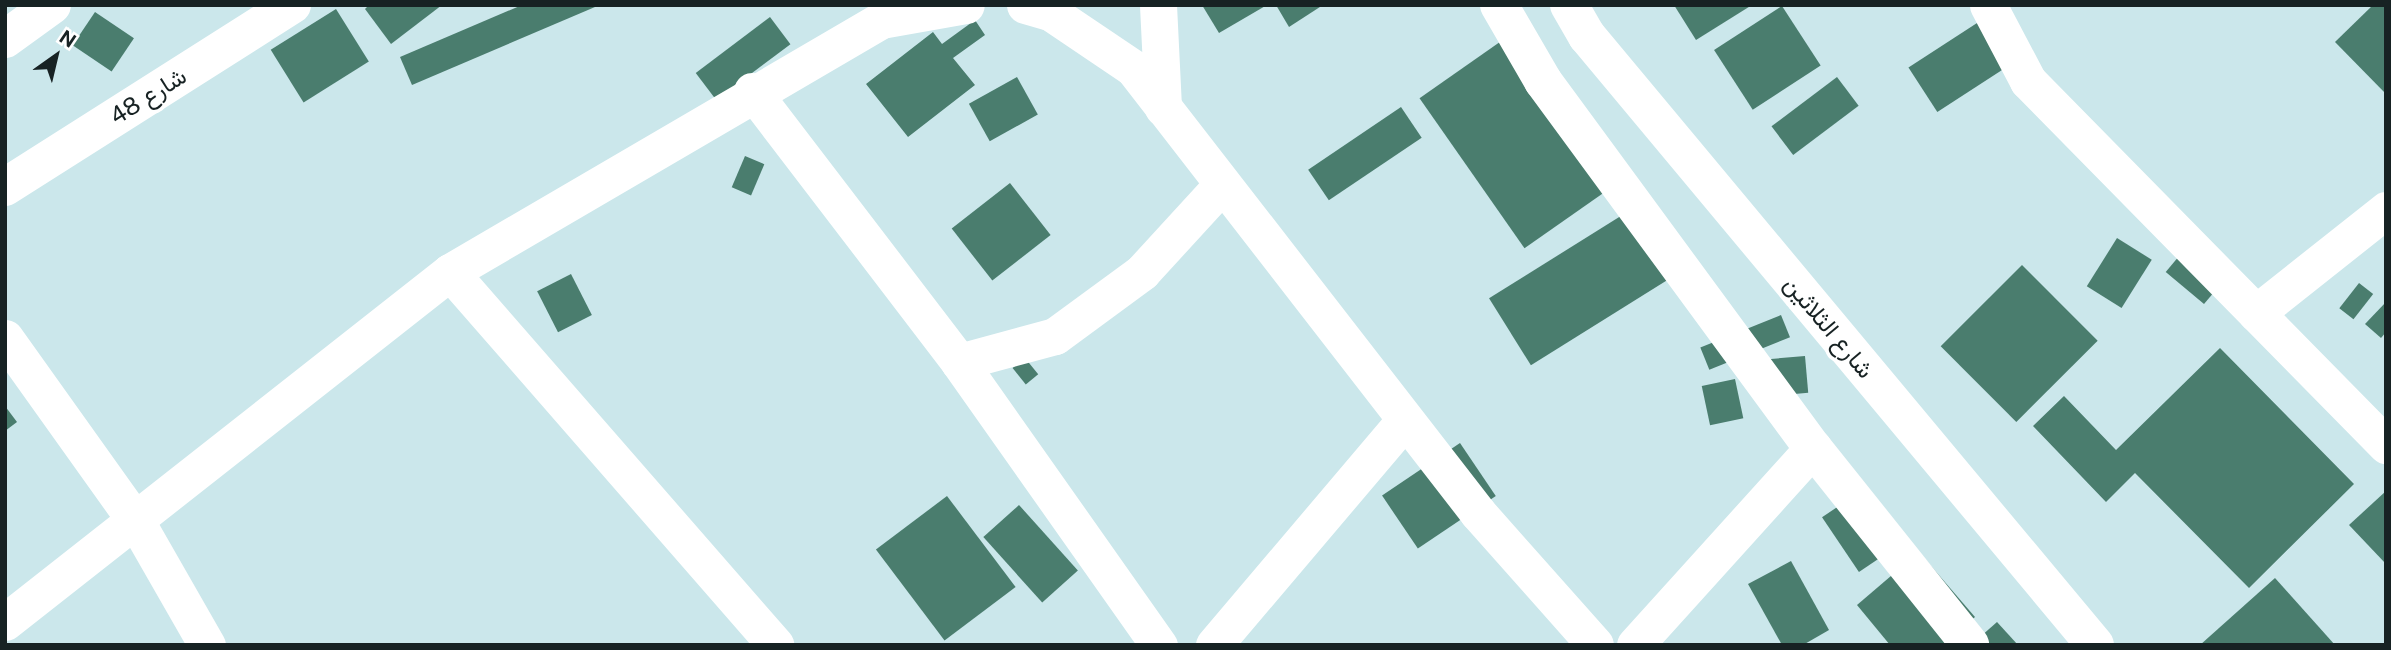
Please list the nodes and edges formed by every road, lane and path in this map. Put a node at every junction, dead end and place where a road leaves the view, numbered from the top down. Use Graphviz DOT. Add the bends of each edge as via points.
graph roads {
  1 [pos="52,5"];
  2 [pos="292,5"];
  3 [pos="966,5"];
  4 [pos="1025,5"];
  5 [pos="1158,5"];
  6 [pos="1499,5"];
  7 [pos="1569,5"];
  8 [pos="1988,5"];
  9 [pos="5,39"];
  10 [pos="752,91"];
  11 [pos="1163,108"];
  12 [pos="5,187"];
  13 [pos="1220,187"];
  14 [pos="2386,211"];
  15 [pos="450,272"];
  16 [pos="2256,313"];
  17 [pos="5,338"];
  18 [pos="959,362"];
  19 [pos="1404,421"];
  20 [pos="2386,445"];
  21 [pos="1813,448"];
  22 [pos="137,523"];
  23 [pos="5,622"];
  24 [pos="207,645"];
  25 [pos="775,645"];
  26 [pos="1160,645"];
  27 [pos="1214,645"];
  28 [pos="1595,645"];
  29 [pos="1635,645"];
  30 [pos="1970,645"];
  31 [pos="2095,645"];
  1 -- 9 [label="street"];
  2 -- 12 [label="street, شارع 48"];
  3 -- 10 [label="street" via="881,20"];
  4 -- 11 [label="street" via="1050,12 1133,68"];
  5 -- 11 [label="street"];
  6 -- 21 [label="street" via="1543,81"];
  7 -- 31 [label="street, شارع الثلاثين" via="1596,47"];
  8 -- 16 [label="street" via="2028,81"];
  10 -- 15 [label="street"];
  10 -- 18 [label="street"];
  11 -- 13 [label="street"];
  13 -- 18 [label="street" via="1142,272 1055,336"];
  13 -- 19 [label="street"];
  14 -- 16 [label="street"];
  15 -- 22 [label="street"];
  15 -- 25 [label="street"];
  16 -- 20 [label="street"];
  17 -- 22 [label="street"];
  18 -- 26 [label="street"];
  19 -- 27 [label="street"];
  19 -- 28 [label="street"];
  21 -- 29 [label="street"];
  21 -- 30 [label="street"];
  22 -- 23 [label="street"];
  22 -- 24 [label="street"];
}
